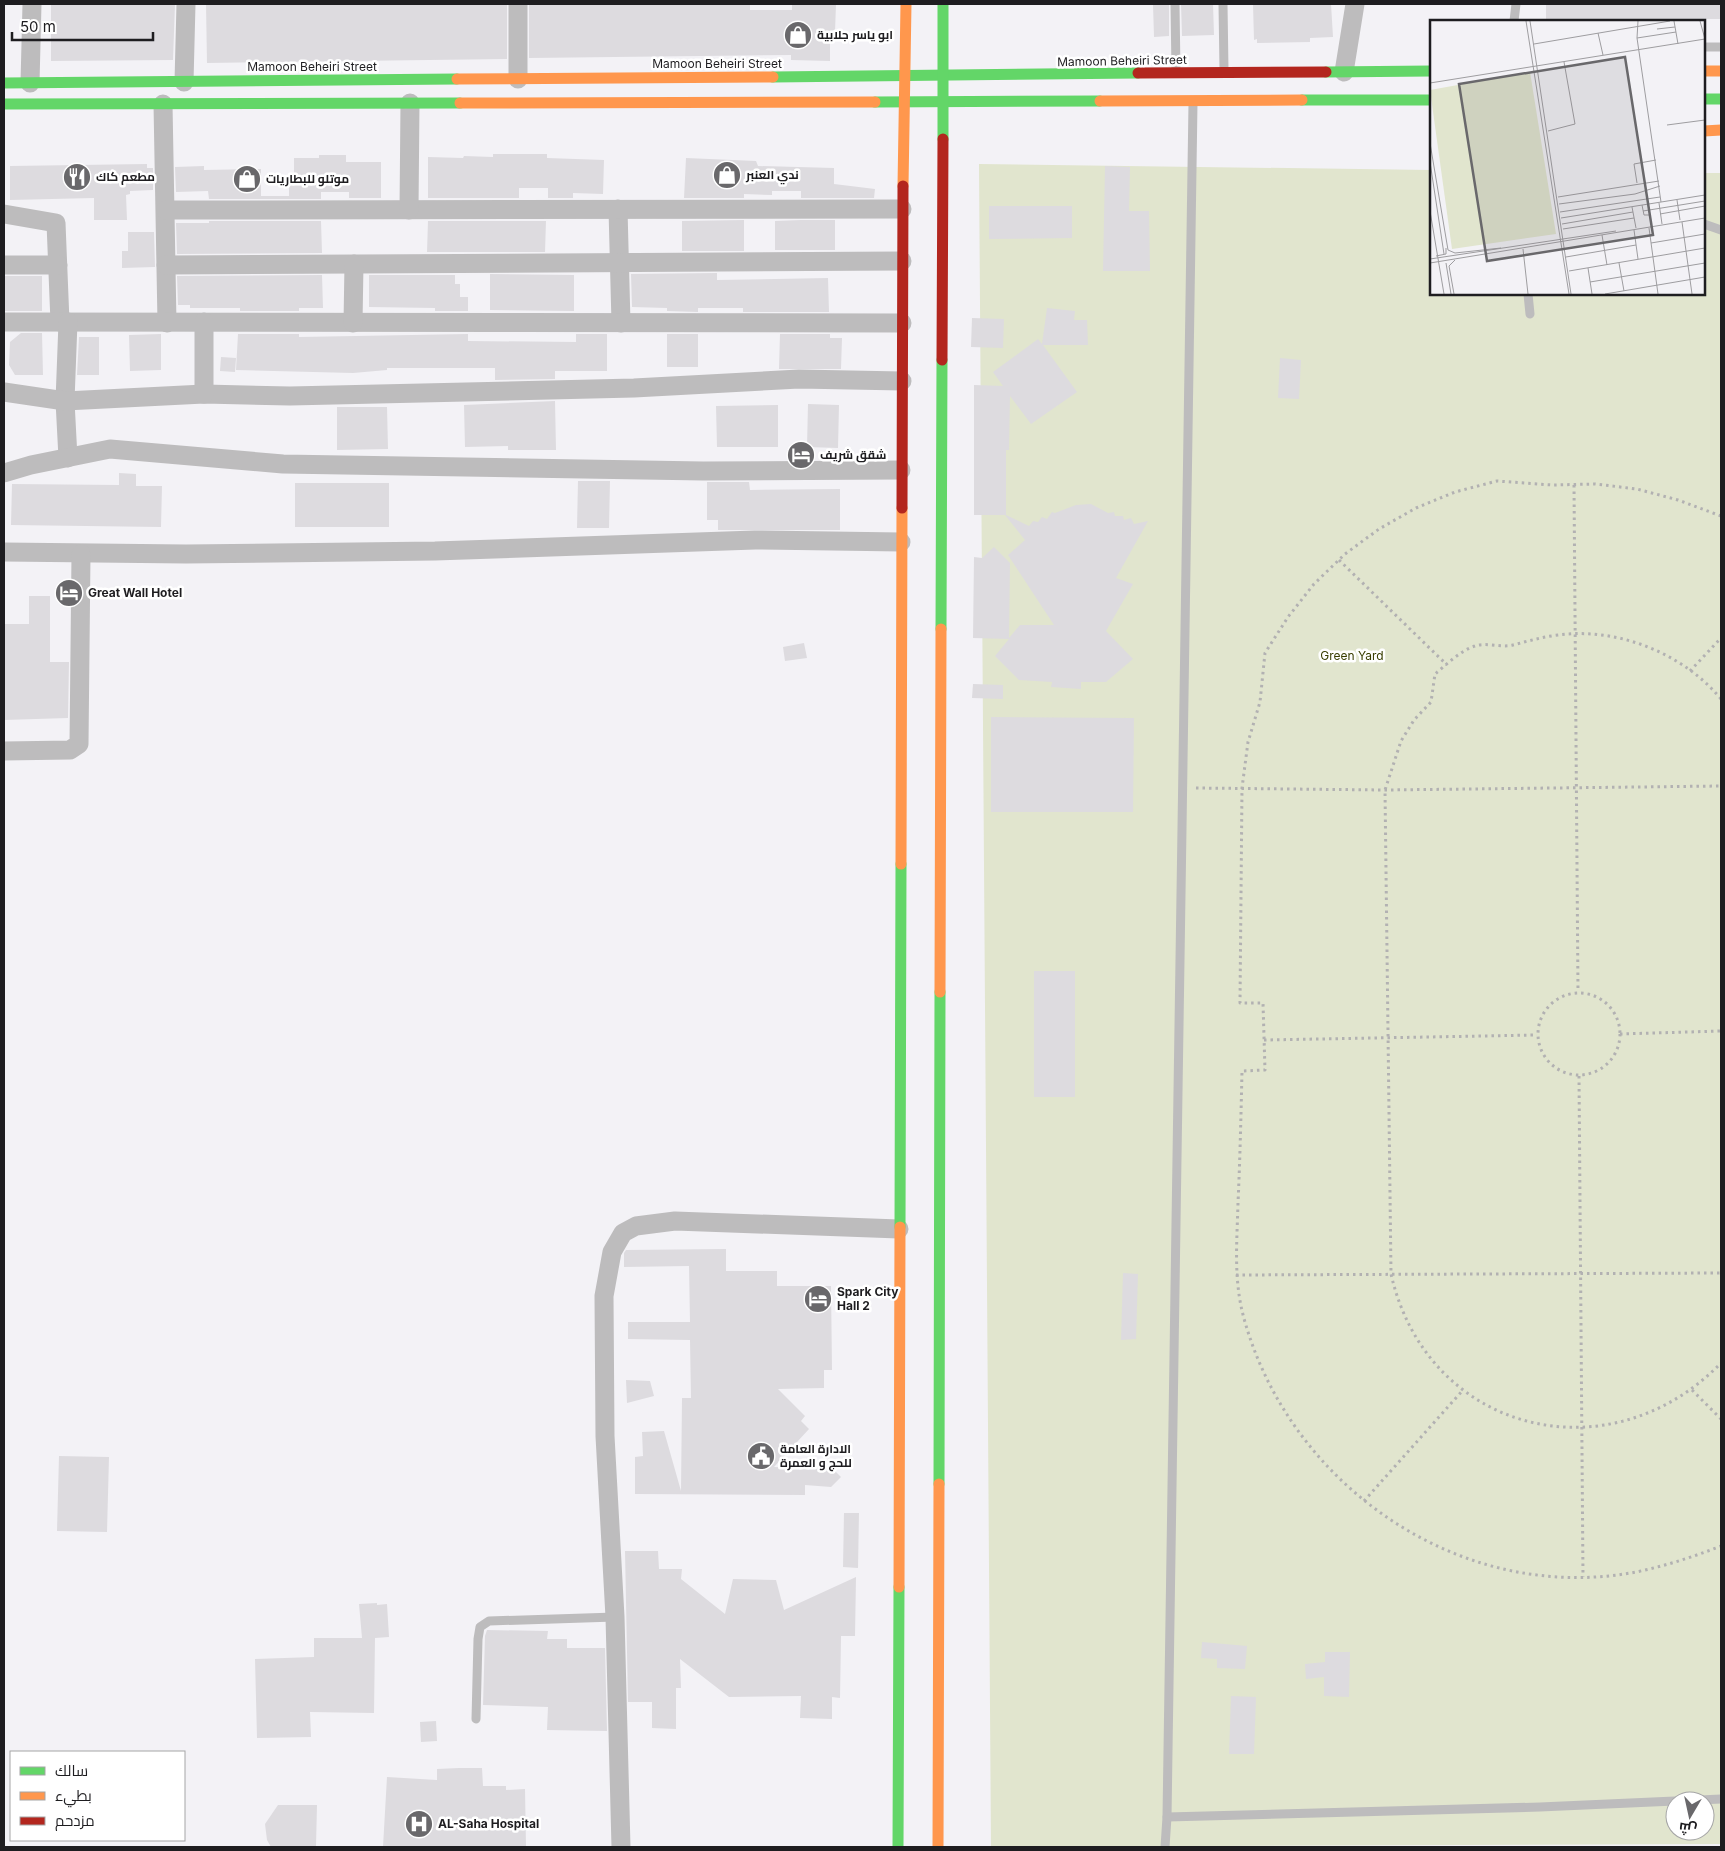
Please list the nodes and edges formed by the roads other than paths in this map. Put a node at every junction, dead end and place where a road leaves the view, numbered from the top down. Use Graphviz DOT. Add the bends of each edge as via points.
graph roads {
  1 [pos="32,4"];
  2 [pos="186,4"];
  3 [pos="518,4"];
  4 [pos="906,4"];
  5 [pos="943,4"];
  6 [pos="1175,4"];
  7 [pos="1222,4"];
  8 [pos="1354,4"];
  9 [pos="1516,4"];
  10 [pos="1514,20"];
  11 [pos="1705,47"];
  12 [pos="1721,47"];
  13 [pos="1721,70"];
  14 [pos="1430,71"];
  15 [pos="1705,71"];
  16 [pos="1344,72"];
  17 [pos="1224,73"];
  18 [pos="1176,74"];
  19 [pos="903,76"];
  20 [pos="942,77"];
  21 [pos="518,79"];
  22 [pos="184,82"];
  23 [pos="4,83"];
  24 [pos="30,83"];
  25 [pos="1705,99"];
  26 [pos="1721,99"];
  27 [pos="1430,100"];
  28 [pos="903,101"];
  29 [pos="942,101"];
  30 [pos="1193,101"];
  31 [pos="410,103"];
  32 [pos="4,104"];
  33 [pos="163,104"];
  34 [pos="1705,130"];
  35 [pos="1721,130"];
  36 [pos="902,209"];
  37 [pos="166,210"];
  38 [pos="409,210"];
  39 [pos="618,210"];
  40 [pos="4,214"];
  41 [pos="1705,224"];
  42 [pos="1721,230"];
  43 [pos="902,261"];
  44 [pos="620,262"];
  45 [pos="354,264"];
  46 [pos="4,265"];
  47 [pos="58,265"];
  48 [pos="166,265"];
  49 [pos="1528,295"];
  50 [pos="1530,314"];
  51 [pos="4,322"];
  52 [pos="64,322"];
  53 [pos="204,322"];
  54 [pos="167,323"];
  55 [pos="353,323"];
  56 [pos="621,323"];
  57 [pos="902,323"];
  58 [pos="902,381"];
  59 [pos="4,392"];
  60 [pos="204,394"];
  61 [pos="65,401"];
  62 [pos="68,458"];
  63 [pos="902,470"];
  64 [pos="4,473"];
  65 [pos="901,542"];
  66 [pos="4,552"];
  67 [pos="81,554"];
  68 [pos="4,751"];
  69 [pos="899,1229"];
  70 [pos="615,1617"];
  71 [pos="476,1719"];
  72 [pos="1665,1802"];
  73 [pos="1167,1817"];
  74 [pos="938,1822"];
  75 [pos="621,1847"];
  76 [pos="898,1847"];
  77 [pos="938,1847"];
  78 [pos="951,1847"];
  79 [pos="1165,1847"];
  1 -- 24 [label="street"];
  2 -- 22 [label="street"];
  3 -- 21 [label="street"];
  4 -- 19 [label="street"];
  5 -- 20 [label="street"];
  6 -- 18 [label="lane"];
  7 -- 17 [label="lane"];
  8 -- 16 [label="street"];
  9 -- 10 [label="lane"];
  11 -- 12 [label="lane"];
  13 -- 15 [label="street"];
  14 -- 16 [label="street, Mamoon Beheiri Street"];
  16 -- 17 [label="street, Mamoon Beheiri Street"];
  17 -- 18 [label="street, Mamoon Beheiri Street"];
  18 -- 20 [label="street, Mamoon Beheiri Street"];
  19 -- 20 [label="street, Mamoon Beheiri Street"];
  19 -- 21 [label="street, Mamoon Beheiri Street"];
  19 -- 28 [label="street"];
  20 -- 29 [label="street"];
  21 -- 22 [label="street, Mamoon Beheiri Street"];
  22 -- 24 [label="street, Mamoon Beheiri Street"];
  23 -- 24 [label="street, Mamoon Beheiri Street"];
  25 -- 26 [label="street"];
  27 -- 30 [label="street"];
  28 -- 29 [label="street"];
  28 -- 31 [label="street"];
  28 -- 36 [label="street"];
  29 -- 30 [label="street"];
  29 -- 74 [label="street"];
  30 -- 73 [label="lane"];
  31 -- 33 [label="street"];
  31 -- 38 [label="street"];
  32 -- 33 [label="street"];
  33 -- 37 [label="street"];
  34 -- 35 [label="street"];
  36 -- 39 [label="street"];
  36 -- 43 [label="street"];
  37 -- 38 [label="street"];
  37 -- 48 [label="street"];
  38 -- 39 [label="street"];
  39 -- 44 [label="street"];
  40 -- 47 [label="street" via="56,223"];
  41 -- 42 [label="lane"];
  43 -- 44 [label="street"];
  43 -- 57 [label="street"];
  44 -- 45 [label="street"];
  44 -- 56 [label="street"];
  45 -- 48 [label="street"];
  45 -- 55 [label="street"];
  46 -- 47 [label="street"];
  47 -- 52 [label="street"];
  48 -- 54 [label="street"];
  49 -- 50 [label="lane"];
  51 -- 52 [label="street"];
  52 -- 54 [label="street"];
  52 -- 61 [label="street"];
  53 -- 54 [label="street"];
  53 -- 55 [label="street"];
  53 -- 60 [label="street"];
  55 -- 56 [label="street"];
  56 -- 57 [label="street"];
  57 -- 58 [label="street"];
  58 -- 60 [label="street" via="799,379 634,388 290,396"];
  58 -- 63 [label="street"];
  59 -- 61 [label="street"];
  60 -- 61 [label="street"];
  61 -- 62 [label="street"];
  62 -- 63 [label="street" via="110,449 283,464 703,472"];
  62 -- 64 [label="street"];
  63 -- 65 [label="street"];
  65 -- 67 [label="street" via="756,540 435,551"];
  65 -- 69 [label="street"];
  66 -- 67 [label="street"];
  67 -- 68 [label="street" via="79,744 70,750"];
  69 -- 70 [label="street" via="675,1222 636,1226 623,1233 612,1252 604,1296 605,1436"];
  69 -- 76 [label="street"];
  70 -- 71 [label="lane" via="489,1621 480,1627"];
  70 -- 75 [label="street"];
  72 -- 73 [label="lane"];
  73 -- 79 [label="lane"];
  74 -- 77 [label="street"];
  74 -- 78 [label="street"];
}
